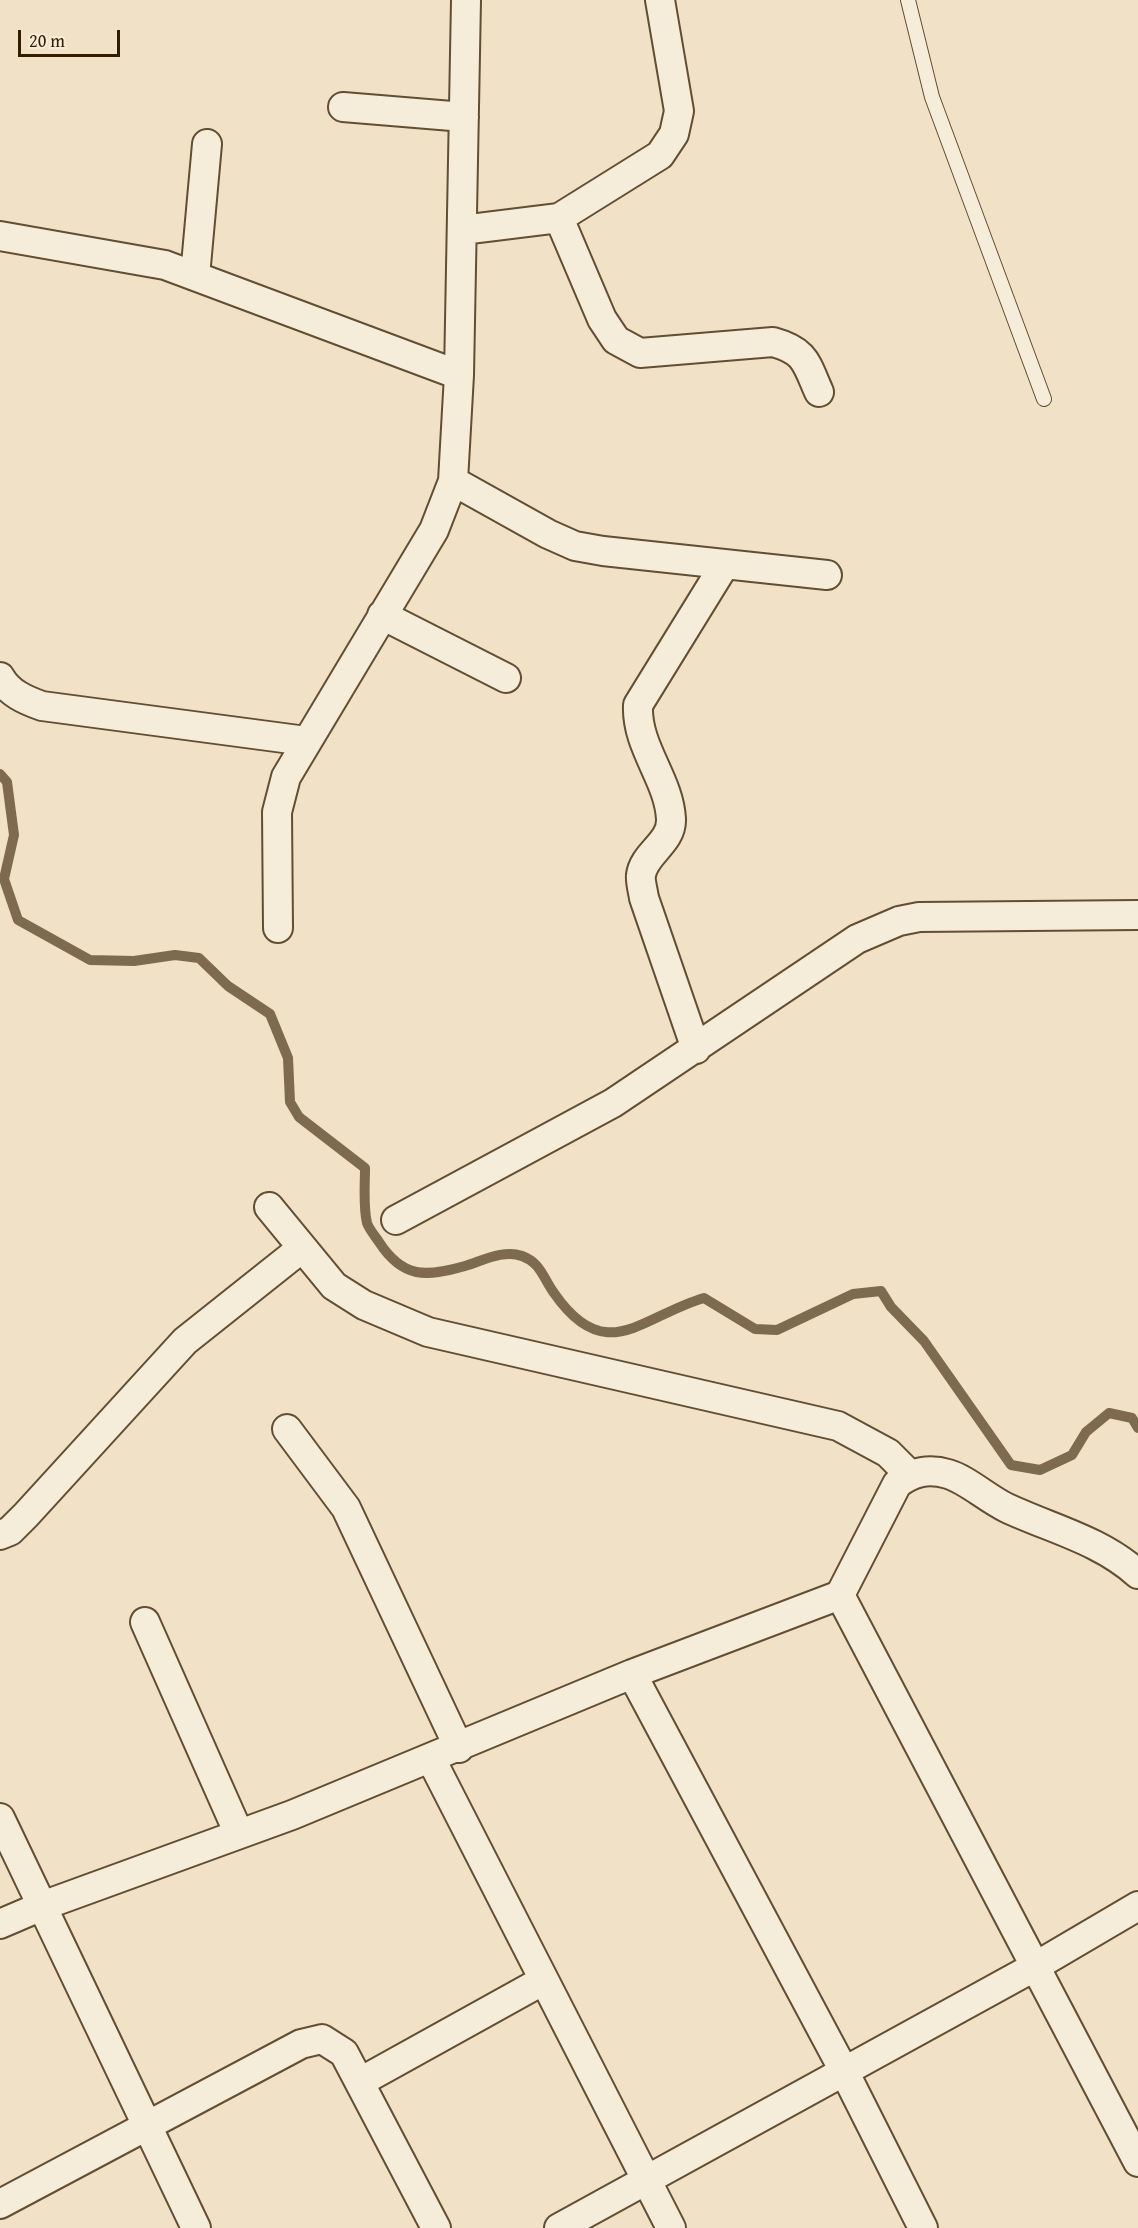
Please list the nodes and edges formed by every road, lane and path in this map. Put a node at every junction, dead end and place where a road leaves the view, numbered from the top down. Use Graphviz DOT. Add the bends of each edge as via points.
graph roads {
  1 [pos="466,0"];
  2 [pos="660,0"];
  3 [pos="908,0"];
  4 [pos="343,107"];
  5 [pos="464,117"];
  6 [pos="207,144"];
  7 [pos="559,218"];
  8 [pos="462,230"];
  9 [pos="0,236"];
  10 [pos="195,276"];
  11 [pos="459,375"];
  12 [pos="819,392"];
  13 [pos="1044,399"];
  14 [pos="453,480"];
  15 [pos="725,564"];
  16 [pos="827,575"];
  17 [pos="382,615"];
  18 [pos="0,677"];
  19 [pos="506,678"];
  20 [pos="306,741"];
  21 [pos="1138,915"];
  22 [pos="278,928"];
  23 [pos="696,1049"];
  24 [pos="269,1207"];
  25 [pos="396,1220"];
  26 [pos="302,1248"];
  27 [pos="287,1429"];
  28 [pos="909,1474"];
  29 [pos="0,1535"];
  30 [pos="1138,1574"];
  31 [pos="840,1595"];
  32 [pos="145,1622"];
  33 [pos="632,1674"];
  34 [pos="459,1748"];
  35 [pos="431,1760"];
  36 [pos="0,1818"];
  37 [pos="239,1834"];
  38 [pos="42,1906"];
  39 [pos="1138,1906"];
  40 [pos="0,1924"];
  41 [pos="1036,1966"];
  42 [pos="544,1980"];
  43 [pos="844,2072"];
  44 [pos="360,2082"];
  45 [pos="148,2125"];
  46 [pos="1137,2157"];
  47 [pos="646,2180"];
  48 [pos="0,2204"];
  49 [pos="196,2228"];
  50 [pos="436,2228"];
  51 [pos="559,2228"];
  52 [pos="671,2228"];
  53 [pos="923,2228"];
  1 -- 5 [label="street"];
  2 -- 7 [label="street" via="679,111 674,134 660,155"];
  3 -- 13 [label="lane" via="932,97"];
  4 -- 5 [label="street"];
  5 -- 8 [label="street"];
  6 -- 10 [label="street"];
  7 -- 8 [label="street"];
  7 -- 12 [label="street" via="602,319 616,340 640,353 773,342 793,347 805,360"];
  8 -- 11 [label="street"];
  9 -- 10 [label="street" via="165,265"];
  10 -- 11 [label="street"];
  11 -- 14 [label="street"];
  14 -- 15 [label="street" via="575,546"];
  14 -- 17 [label="street" via="434,530"];
  15 -- 16 [label="street"];
  15 -- 23 [label="street" via="638,705 638,723 671,820 668,835 641,874 644,898"];
  17 -- 19 [label="street"];
  17 -- 20 [label="street"];
  18 -- 20 [label="street" via="23,699 42,706"];
  20 -- 22 [label="street" via="286,777 277,812"];
  21 -- 23 [label="street" via="919,917 899,921 857,939"];
  23 -- 25 [label="street" via="613,1103"];
  24 -- 26 [label="street"];
  26 -- 28 [label="street" via="334,1286 398,1322 838,1426 888,1453"];
  26 -- 29 [label="street" via="185,1341 26,1515"];
  27 -- 34 [label="street" via="346,1508"];
  28 -- 30 [label="street" via="926,1470 949,1474 1007,1508 1100,1547"];
  28 -- 31 [label="street" via="897,1484"];
  31 -- 33 [label="street"];
  31 -- 41 [label="street"];
  32 -- 37 [label="street"];
  33 -- 34 [label="street"];
  33 -- 43 [label="street"];
  34 -- 35 [label="street"];
  35 -- 37 [label="street"];
  35 -- 42 [label="street"];
  36 -- 38 [label="street"];
  37 -- 38 [label="street"];
  38 -- 40 [label="street"];
  38 -- 45 [label="street"];
  39 -- 41 [label="street"];
  41 -- 43 [label="street"];
  41 -- 46 [label="street"];
  42 -- 44 [label="street"];
  42 -- 47 [label="street"];
  43 -- 47 [label="street"];
  43 -- 53 [label="street"];
  44 -- 45 [label="street" via="344,2053 322,2039 301,2044"];
  44 -- 50 [label="street"];
  45 -- 48 [label="street"];
  45 -- 49 [label="street"];
  47 -- 51 [label="street"];
  47 -- 52 [label="street"];
}
